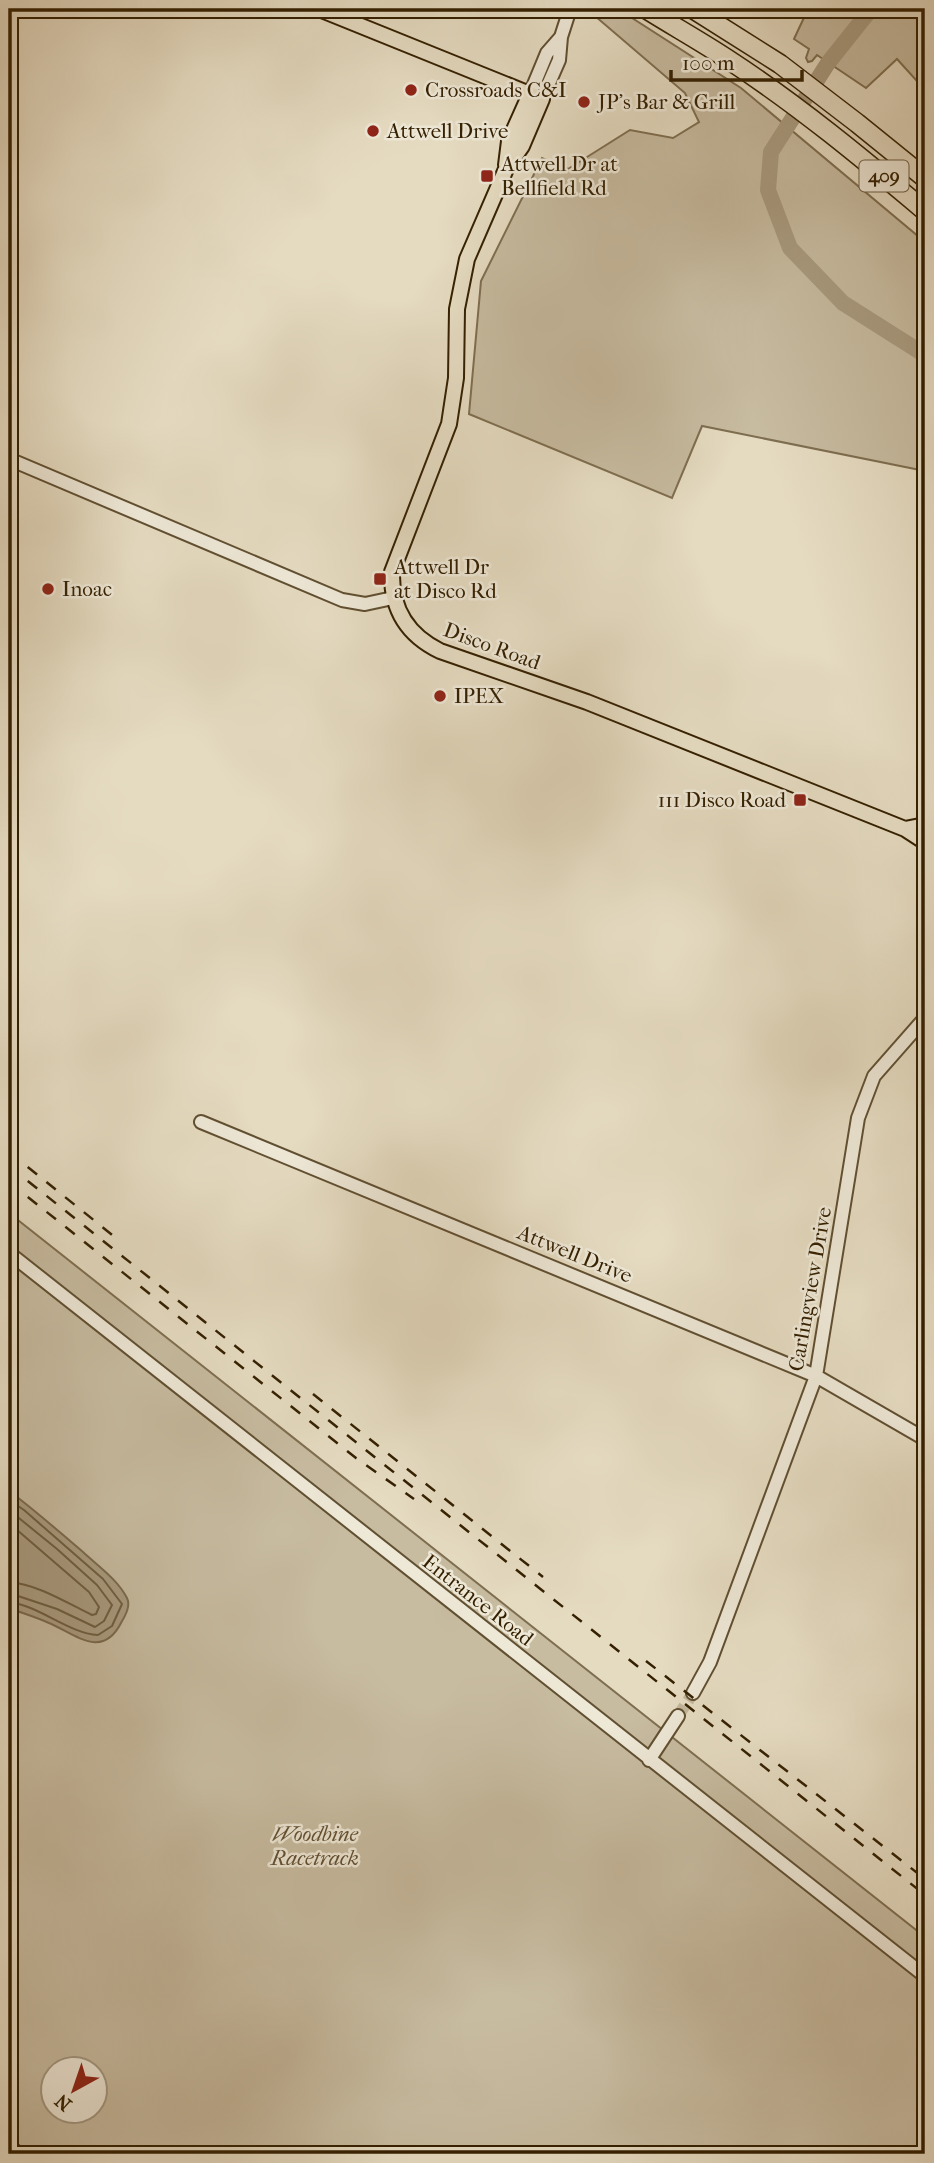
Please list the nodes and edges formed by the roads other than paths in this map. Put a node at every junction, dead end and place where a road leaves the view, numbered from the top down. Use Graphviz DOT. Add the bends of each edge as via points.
graph roads {
  1 [pos="319,9"];
  2 [pos="570,9"];
  3 [pos="646,9"];
  4 [pos="693,9"];
  5 [pos="536,96"];
  6 [pos="925,178"];
  7 [pos="925,211"];
  8 [pos="9,460"];
  9 [pos="393,598"];
  10 [pos="925,828"];
  11 [pos="905,830"];
  12 [pos="925,842"];
  13 [pos="925,1018"];
  14 [pos="201,1122"];
  15 [pos="9,1253"];
  16 [pos="816,1376"];
  17 [pos="925,1438"];
  18 [pos="693,1693"];
  19 [pos="678,1717"];
  20 [pos="649,1760"];
  21 [pos="925,1976"];
  22 [pos="9,2146"];
  23 [pos="19,2154"];
  1 -- 5 [label="main road"];
  2 -- 5 [label="street" via="561,37 547,53"];
  3 -- 7 [label="highway, 409" via="764,85"];
  4 -- 6 [label="highway, 409" via="780,64"];
  5 -- 9 [label="main road" via="509,141 506,169 467,259 457,309 456,378 449,424 393,564"];
  8 -- 9 [label="street" via="342,600 365,604"];
  9 -- 11 [label="main road, Disco Road" via="408,628 440,651 587,702"];
  10 -- 11 [label="main road, Disco Road"];
  11 -- 12 [label="main road, Disco Road"];
  13 -- 16 [label="street, Carlingview Drive" via="874,1076 858,1118"];
  14 -- 16 [label="street, Attwell Drive"];
  15 -- 20 [label="street, Entrance Road"];
  16 -- 17 [label="street, Attwell Drive"];
  16 -- 18 [label="street, Carlingview Drive" via="710,1662"];
  19 -- 20 [label="street"];
  20 -- 21 [label="street, Entrance Road"];
  22 -- 23 [label="street"];
}
